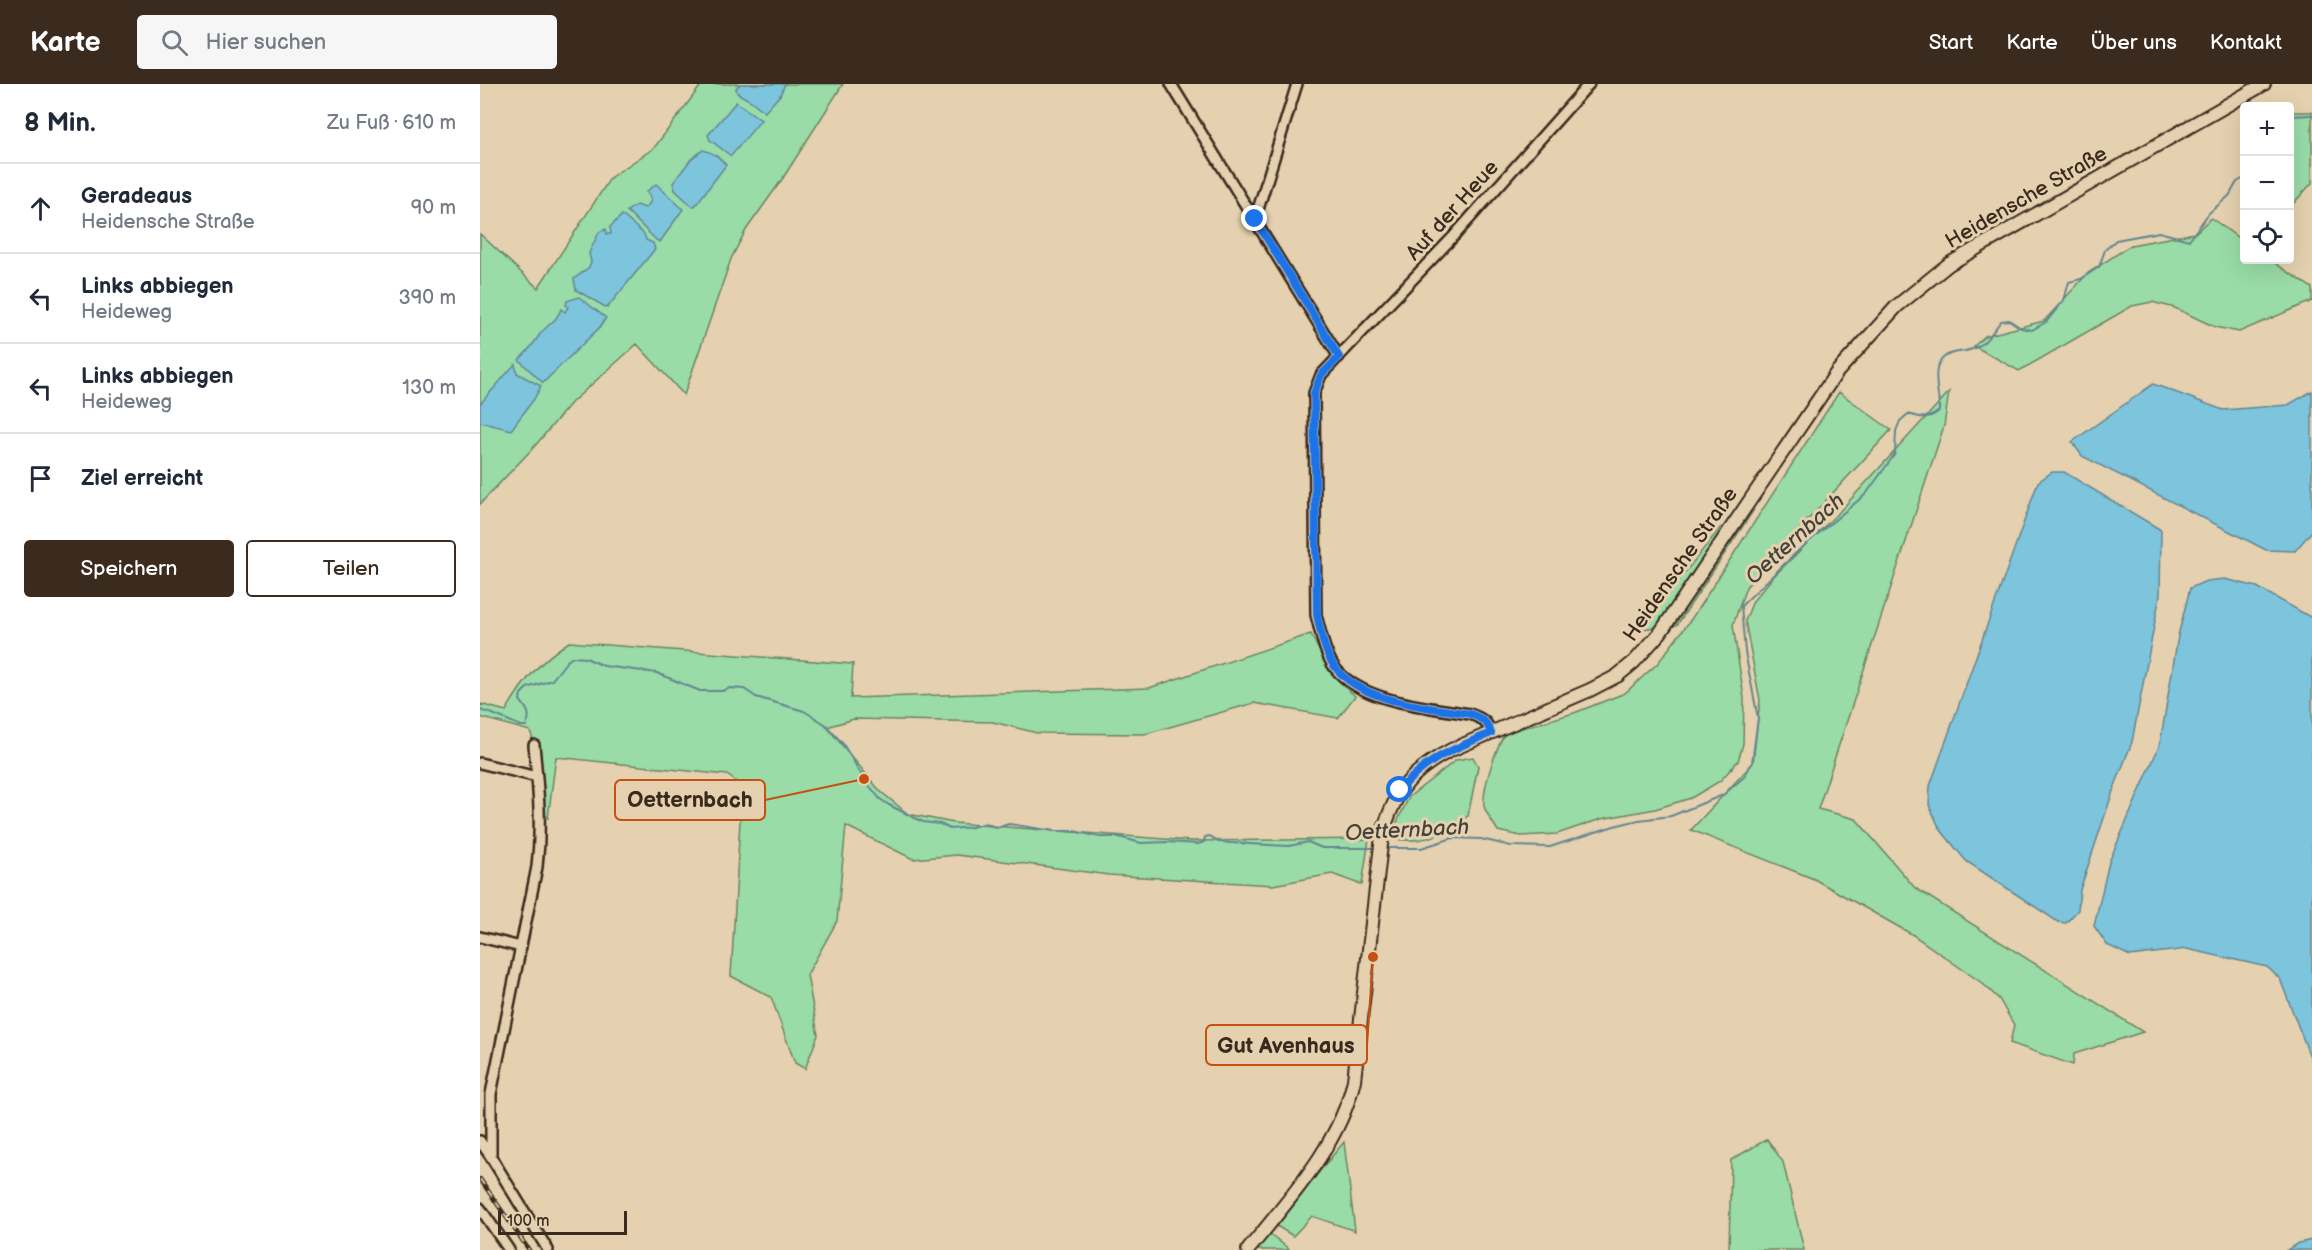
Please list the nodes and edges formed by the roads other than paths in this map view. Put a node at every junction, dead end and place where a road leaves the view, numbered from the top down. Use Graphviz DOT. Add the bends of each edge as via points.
graph roads {
  1 [pos="1171,84"];
  2 [pos="1297,84"];
  3 [pos="1589,84"];
  4 [pos="2264,84"];
  5 [pos="1255,219"];
  6 [pos="1339,357"];
  7 [pos="1491,733"];
  8 [pos="534,745"];
  9 [pos="480,763"];
  10 [pos="537,777"];
  11 [pos="480,937"];
  12 [pos="521,947"];
  13 [pos="480,1141"];
  14 [pos="491,1157"];
  15 [pos="480,1208"];
  16 [pos="508,1250"];
  17 [pos="548,1250"];
  18 [pos="1248,1250"];
  1 -- 5 [label="street"];
  2 -- 5 [label="street"];
  3 -- 6 [label="street, Auf der Heue" via="1454,236"];
  4 -- 7 [label="main road, Heidensche Straße" via="1949,264 1921,285 1838,372 1650,646 1617,676"];
  5 -- 6 [label="street"];
  6 -- 7 [label="street, Auf der Heue" via="1321,375 1314,393 1317,615 1323,643 1335,668 1352,683 1386,698 1470,714 1488,724"];
  7 -- 18 [label="main road, Heidensche Straße" via="1429,761 1400,790 1389,811 1379,860 1350,1099 1326,1150"];
  8 -- 10 [label="street"];
  9 -- 10 [label="street"];
  10 -- 12 [label="street" via="540,838"];
  11 -- 12 [label="street"];
  12 -- 14 [label="street" via="491,1094"];
  13 -- 14 [label="street"];
  14 -- 17 [label="street"];
  15 -- 16 [label="street"];
}
